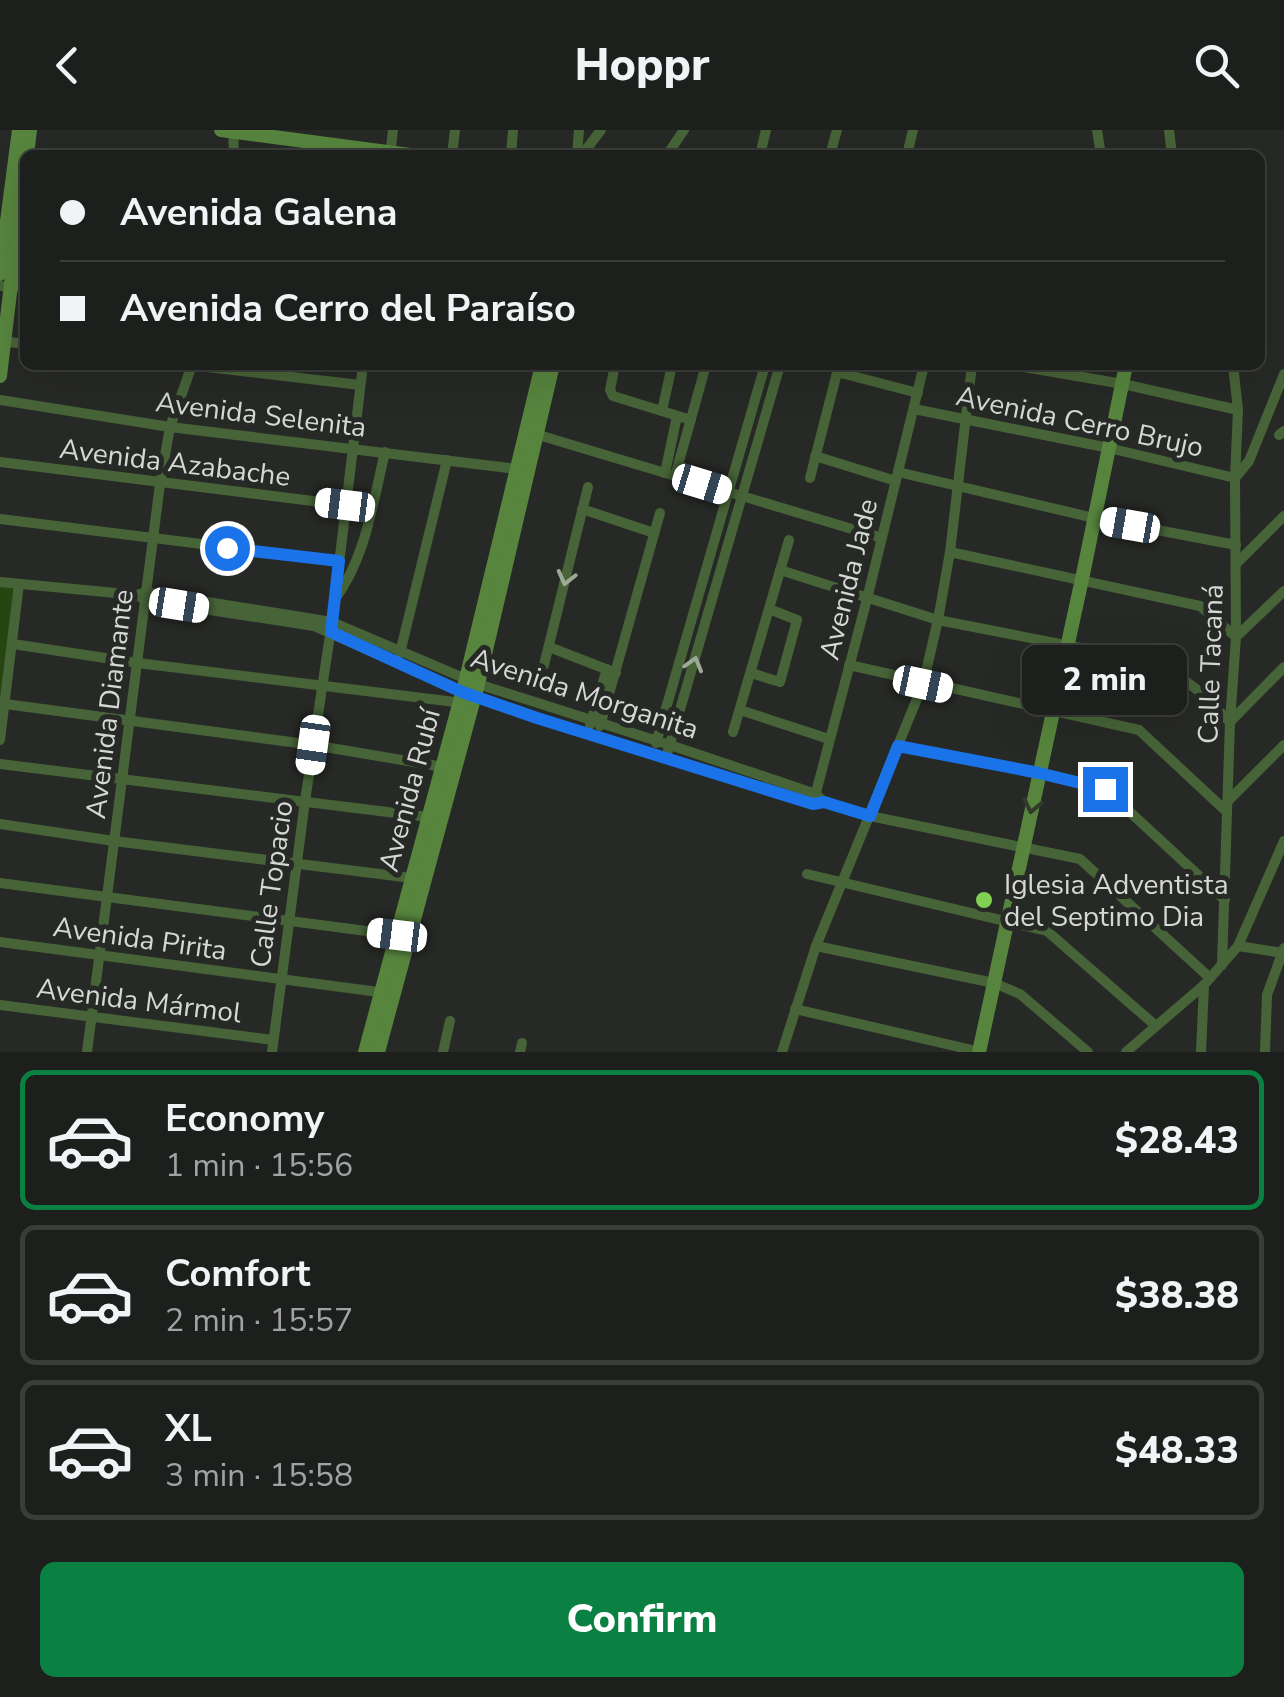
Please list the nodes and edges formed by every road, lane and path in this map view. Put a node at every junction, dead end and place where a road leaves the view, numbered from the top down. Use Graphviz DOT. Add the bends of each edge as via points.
graph roads {
  1 [pos="229,130"];
  2 [pos="601,130"];
  3 [pos="288,134"];
  4 [pos="374,150"];
  5 [pos="584,150"];
  6 [pos="20,178"];
  7 [pos="12,225"];
  8 [pos="9,283"];
  9 [pos="2,341"];
  10 [pos="190,370"];
  11 [pos="234,370"];
  12 [pos="362,370"];
  13 [pos="541,370"];
  14 [pos="551,370"];
  15 [pos="614,370"];
  16 [pos="671,370"];
  17 [pos="705,370"];
  18 [pos="764,370"];
  19 [pos="779,370"];
  20 [pos="837,370"];
  21 [pos="844,370"];
  22 [pos="923,370"];
  23 [pos="971,370"];
  24 [pos="1041,370"];
  25 [pos="1125,370"];
  26 [pos="1234,370"];
  27 [pos="1284,374"];
  28 [pos="0,376"];
  29 [pos="1123,384"];
  30 [pos="360,385"];
  31 [pos="918,393"];
  32 [pos="0,400"];
  33 [pos="914,409"];
  34 [pos="1238,410"];
  35 [pos="662,411"];
  36 [pos="677,416"];
  37 [pos="691,420"];
  38 [pos="966,420"];
  39 [pos="170,426"];
  40 [pos="532,432"];
  41 [pos="352,448"];
  42 [pos="1109,448"];
  43 [pos="385,452"];
  44 [pos="815,456"];
  45 [pos="447,460"];
  46 [pos="0,462"];
  47 [pos="517,469"];
  48 [pos="670,474"];
  49 [pos="897,476"];
  50 [pos="810,478"];
  51 [pos="1236,478"];
  52 [pos="160,484"];
  53 [pos="956,485"];
  54 [pos="588,487"];
  55 [pos="728,492"];
  56 [pos="742,496"];
  57 [pos="345,505"];
  58 [pos="582,509"];
  59 [pos="660,513"];
  60 [pos="1284,516"];
  61 [pos="1094,518"];
  62 [pos="0,519"];
  63 [pos="654,533"];
  64 [pos="882,538"];
  65 [pos="152,539"];
  66 [pos="789,540"];
  67 [pos="1236,544"];
  68 [pos="950,552"];
  69 [pos="339,561"];
  70 [pos="1236,564"];
  71 [pos="499,570"];
  72 [pos="780,570"];
  73 [pos="1082,579"];
  74 [pos="0,582"];
  75 [pos="19,584"];
  76 [pos="1284,591"];
  77 [pos="143,596"];
  78 [pos="334,600"];
  79 [pos="867,600"];
  80 [pos="769,609"];
  81 [pos="692,619"];
  82 [pos="938,620"];
  83 [pos="706,622"];
  84 [pos="332,627"];
  85 [pos="1236,638"];
  86 [pos="13,644"];
  87 [pos="549,646"];
  88 [pos="1066,646"];
  89 [pos="400,651"];
  90 [pos="138,663"];
  91 [pos="397,664"];
  92 [pos="544,664"];
  93 [pos="849,665"];
  94 [pos="1284,667"];
  95 [pos="612,671"];
  96 [pos="750,673"];
  97 [pos="923,684"];
  98 [pos="322,685"];
  99 [pos="468,693"];
  100 [pos="5,704"];
  101 [pos="740,710"];
  102 [pos="1052,711"];
  103 [pos="130,721"];
  104 [pos="596,722"];
  105 [pos="1230,722"];
  106 [pos="732,732"];
  107 [pos="592,735"];
  108 [pos="830,739"];
  109 [pos="0,740"];
  110 [pos="313,745"];
  111 [pos="670,745"];
  112 [pos="1284,745"];
  113 [pos="655,746"];
  114 [pos="898,746"];
  115 [pos="666,757"];
  116 [pos="0,764"];
  117 [pos="443,767"];
  118 [pos="1039,773"];
  119 [pos="122,780"];
  120 [pos="818,800"];
  121 [pos="305,801"];
  122 [pos="1228,807"];
  123 [pos="870,816"];
  124 [pos="435,818"];
  125 [pos="0,824"];
  126 [pos="1284,841"];
  127 [pos="114,842"];
  128 [pos="1023,848"];
  129 [pos="297,862"];
  130 [pos="808,874"];
  131 [pos="412,878"];
  132 [pos="0,883"];
  133 [pos="843,884"];
  134 [pos="107,899"];
  135 [pos="1225,900"];
  136 [pos="289,921"];
  137 [pos="1006,921"];
  138 [pos="397,935"];
  139 [pos="0,942"];
  140 [pos="816,946"];
  141 [pos="1238,946"];
  142 [pos="1283,951"];
  143 [pos="99,955"];
  144 [pos="1222,966"];
  145 [pos="280,981"];
  146 [pos="1207,982"];
  147 [pos="994,983"];
  148 [pos="388,994"];
  149 [pos="0,1005"];
  150 [pos="794,1010"];
  151 [pos="92,1016"];
  152 [pos="450,1022"];
  153 [pos="1156,1026"];
  154 [pos="273,1046"];
  155 [pos="445,1051"];
  156 [pos="980,1051"];
  157 [pos="1200,1051"];
  158 [pos="87,1052"];
  159 [pos="365,1052"];
  160 [pos="378,1052"];
  161 [pos="782,1052"];
  162 [pos="1088,1052"];
  163 [pos="1126,1052"];
  164 [pos="1265,1052"];
  1 -- 3 [label="street"];
  2 -- 5 [label="street"];
  3 -- 4 [label="street"];
  6 -- 7 [label="street"];
  7 -- 8 [label="street"];
  8 -- 9 [label="street"];
  9 -- 28 [label="street"];
  10 -- 39 [label="street, Avenida Diamante"];
  11 -- 30 [label="street"];
  12 -- 30 [label="street, Calle Topacio"];
  13 -- 40 [label="street, Avenida Rubí"];
  14 -- 40 [label="street, Avenida Rubí"];
  15 -- 35 [label="street" via="611,394"];
  16 -- 35 [label="street"];
  17 -- 37 [label="street"];
  18 -- 55 [label="street"];
  19 -- 56 [label="street"];
  20 -- 44 [label="street"];
  21 -- 31 [label="street"];
  22 -- 31 [label="street, Avenida Jade"];
  23 -- 38 [label="street"];
  24 -- 29 [label="street"];
  25 -- 29 [label="street"];
  26 -- 34 [label="street, Calle Tacaná"];
  27 -- 51 [label="street"];
  29 -- 34 [label="street"];
  29 -- 42 [label="street"];
  30 -- 41 [label="street, Calle Topacio"];
  31 -- 33 [label="street, Avenida Jade"];
  32 -- 39 [label="street, Avenida Selenita"];
  33 -- 38 [label="street, Avenida Cerro Brujo"];
  33 -- 49 [label="street, Avenida Jade"];
  34 -- 51 [label="street, Calle Tacaná"];
  35 -- 36 [label="street"];
  36 -- 37 [label="street"];
  36 -- 48 [label="street"];
  37 -- 48 [label="street"];
  38 -- 42 [label="street, Avenida Cerro Brujo"];
  38 -- 53 [label="street"];
  39 -- 41 [label="street, Avenida Selenita"];
  39 -- 52 [label="street, Avenida Diamante"];
  40 -- 47 [label="street, Avenida Rubí"];
  40 -- 48 [label="street"];
  40 -- 71 [label="street, Avenida Rubí"];
  41 -- 43 [label="street, Avenida Selenita"];
  41 -- 57 [label="street, Calle Topacio"];
  42 -- 51 [label="street, Avenida Cerro Brujo"];
  42 -- 61 [label="street"];
  43 -- 45 [label="street, Avenida Selenita"];
  43 -- 78 [label="street" via="359,558"];
  44 -- 49 [label="street"];
  44 -- 50 [label="street"];
  45 -- 47 [label="street, Avenida Selenita"];
  45 -- 89 [label="street"];
  46 -- 52 [label="street, Avenida Azabache"];
  47 -- 71 [label="street, Avenida Rubí"];
  48 -- 55 [label="street"];
  49 -- 53 [label="street"];
  49 -- 64 [label="street, Avenida Jade"];
  51 -- 67 [label="street, Calle Tacaná"];
  52 -- 57 [label="street, Avenida Azabache"];
  52 -- 65 [label="street, Avenida Diamante"];
  53 -- 61 [label="street"];
  53 -- 68 [label="street"];
  54 -- 58 [label="street"];
  55 -- 56 [label="street"];
  55 -- 81 [label="street"];
  56 -- 64 [label="street"];
  56 -- 83 [label="street"];
  57 -- 69 [label="street, Calle Topacio"];
  58 -- 63 [label="street"];
  58 -- 87 [label="street, one-way"];
  59 -- 63 [label="street"];
  60 -- 70 [label="street"];
  61 -- 67 [label="street"];
  61 -- 73 [label="street"];
  62 -- 65 [label="street"];
  63 -- 95 [label="street"];
  64 -- 79 [label="street, Avenida Jade"];
  65 -- 69 [label="street"];
  65 -- 77 [label="street, Avenida Diamante"];
  66 -- 72 [label="street"];
  67 -- 70 [label="street, Calle Tacaná"];
  68 -- 73 [label="street"];
  68 -- 82 [label="street"];
  69 -- 78 [label="street, Calle Topacio"];
  70 -- 85 [label="street, Calle Tacaná"];
  71 -- 99 [label="street, Avenida Rubí"];
  72 -- 79 [label="street"];
  72 -- 80 [label="street"];
  73 -- 85 [label="street" via="1200,606"];
  73 -- 88 [label="street"];
  74 -- 75 [label="street"];
  75 -- 77 [label="street"];
  75 -- 86 [label="street"];
  76 -- 85 [label="street"];
  77 -- 84 [label="street"];
  77 -- 90 [label="street, Avenida Diamante"];
  78 -- 84 [label="street, Calle Topacio"];
  79 -- 82 [label="street"];
  79 -- 93 [label="street, Avenida Jade"];
  80 -- 96 [label="street"];
  80 -- 96 [label="street" via="797,620 780,682"];
  81 -- 83 [label="street"];
  81 -- 113 [label="street"];
  82 -- 88 [label="street"];
  82 -- 97 [label="street"];
  111 -- 83 [label="street, one-way"];
  84 -- 89 [label="street, Avenida Morganita"];
  84 -- 91 [label="street, Avenida Morganita"];
  84 -- 98 [label="street, Calle Topacio"];
  85 -- 105 [label="street, Calle Tacaná"];
  86 -- 90 [label="street"];
  86 -- 100 [label="street"];
  87 -- 92 [label="street"];
  87 -- 95 [label="street"];
  88 -- 102 [label="street"];
  88 -- 105 [label="street" via="1163,664"];
  89 -- 91 [label="street"];
  89 -- 99 [label="street, Avenida Morganita"];
  90 -- 98 [label="street"];
  90 -- 103 [label="street, Avenida Diamante"];
  91 -- 99 [label="street, Avenida Morganita"];
  93 -- 97 [label="street"];
  93 -- 108 [label="street, Avenida Jade"];
  94 -- 105 [label="street"];
  95 -- 104 [label="street"];
  96 -- 101 [label="street"];
  97 -- 102 [label="street"];
  97 -- 114 [label="street"];
  98 -- 99 [label="street"];
  98 -- 110 [label="street, Calle Topacio"];
  99 -- 104 [label="street, Avenida Morganita"];
  99 -- 107 [label="street, Avenida Morganita"];
  99 -- 117 [label="street, Avenida Rubí"];
  99 -- 124 [label="street, Avenida Rubí"];
  100 -- 103 [label="street"];
  100 -- 109 [label="street"];
  101 -- 106 [label="street"];
  101 -- 108 [label="street"];
  102 -- 118 [label="street"];
  102 -- 122 [label="street" via="1139,730"];
  103 -- 110 [label="street"];
  103 -- 119 [label="street, Avenida Diamante"];
  104 -- 107 [label="street"];
  104 -- 113 [label="street, Avenida Morganita"];
  105 -- 122 [label="street, Calle Tacaná"];
  107 -- 113 [label="street, Avenida Morganita"];
  108 -- 120 [label="street, Avenida Jade"];
  110 -- 117 [label="street"];
  110 -- 121 [label="street, Calle Topacio"];
  111 -- 113 [label="street, Avenida Morganita"];
  111 -- 115 [label="street"];
  111 -- 120 [label="street, Avenida Morganita"];
  112 -- 122 [label="street"];
  113 -- 115 [label="street, Avenida Morganita"];
  114 -- 118 [label="street"];
  114 -- 123 [label="street"];
  115 -- 120 [label="street, Avenida Morganita"];
  116 -- 119 [label="street"];
  117 -- 124 [label="street, Avenida Rubí"];
  118 -- 128 [label="street, one-way"];
  118 -- 135 [label="street" via="1105,789"];
  119 -- 121 [label="street"];
  119 -- 127 [label="street, Avenida Diamante"];
  120 -- 123 [label="street, Avenida Morganita"];
  121 -- 124 [label="street"];
  121 -- 129 [label="street, Calle Topacio"];
  122 -- 135 [label="street, Calle Tacaná"];
  123 -- 128 [label="street, Avenida Morganita"];
  123 -- 133 [label="street"];
  124 -- 131 [label="street, Avenida Rubí"];
  124 -- 148 [label="street, Avenida Rubí"];
  125 -- 127 [label="street"];
  126 -- 141 [label="street"];
  127 -- 129 [label="street"];
  127 -- 134 [label="street, Avenida Diamante"];
  128 -- 137 [label="street"];
  128 -- 146 [label="street, Avenida Morganita" via="1080,859"];
  129 -- 131 [label="street"];
  129 -- 136 [label="street, Calle Topacio"];
  130 -- 133 [label="street"];
  131 -- 138 [label="street, Avenida Rubí"];
  132 -- 134 [label="street"];
  133 -- 137 [label="street"];
  133 -- 140 [label="street"];
  134 -- 136 [label="street"];
  134 -- 143 [label="street, Avenida Diamante"];
  135 -- 144 [label="street, Calle Tacaná"];
  136 -- 138 [label="street"];
  136 -- 145 [label="street, Calle Topacio"];
  137 -- 147 [label="street"];
  137 -- 153 [label="street" via="1047,931"];
  138 -- 148 [label="street, Avenida Rubí"];
  139 -- 143 [label="street, Avenida Pirita"];
  140 -- 147 [label="street"];
  140 -- 150 [label="street"];
  141 -- 142 [label="street"];
  141 -- 144 [label="street"];
  142 -- 164 [label="street" via="1266,994"];
  143 -- 145 [label="street, Avenida Pirita"];
  143 -- 151 [label="street, Avenida Diamante"];
  144 -- 146 [label="street"];
  145 -- 148 [label="street, Avenida Pirita"];
  145 -- 154 [label="street, Calle Topacio"];
  146 -- 153 [label="street"];
  146 -- 157 [label="street"];
  147 -- 156 [label="street"];
  147 -- 162 [label="street" via="1020,994"];
  148 -- 159 [label="street, Avenida Rubí"];
  148 -- 160 [label="street, Avenida Rubí"];
  149 -- 151 [label="street, Avenida Mármol"];
  150 -- 156 [label="street"];
  150 -- 161 [label="street"];
  151 -- 154 [label="street, Avenida Mármol"];
  151 -- 158 [label="street, Avenida Diamante"];
  152 -- 155 [label="street"];
  153 -- 163 [label="street"];
}
